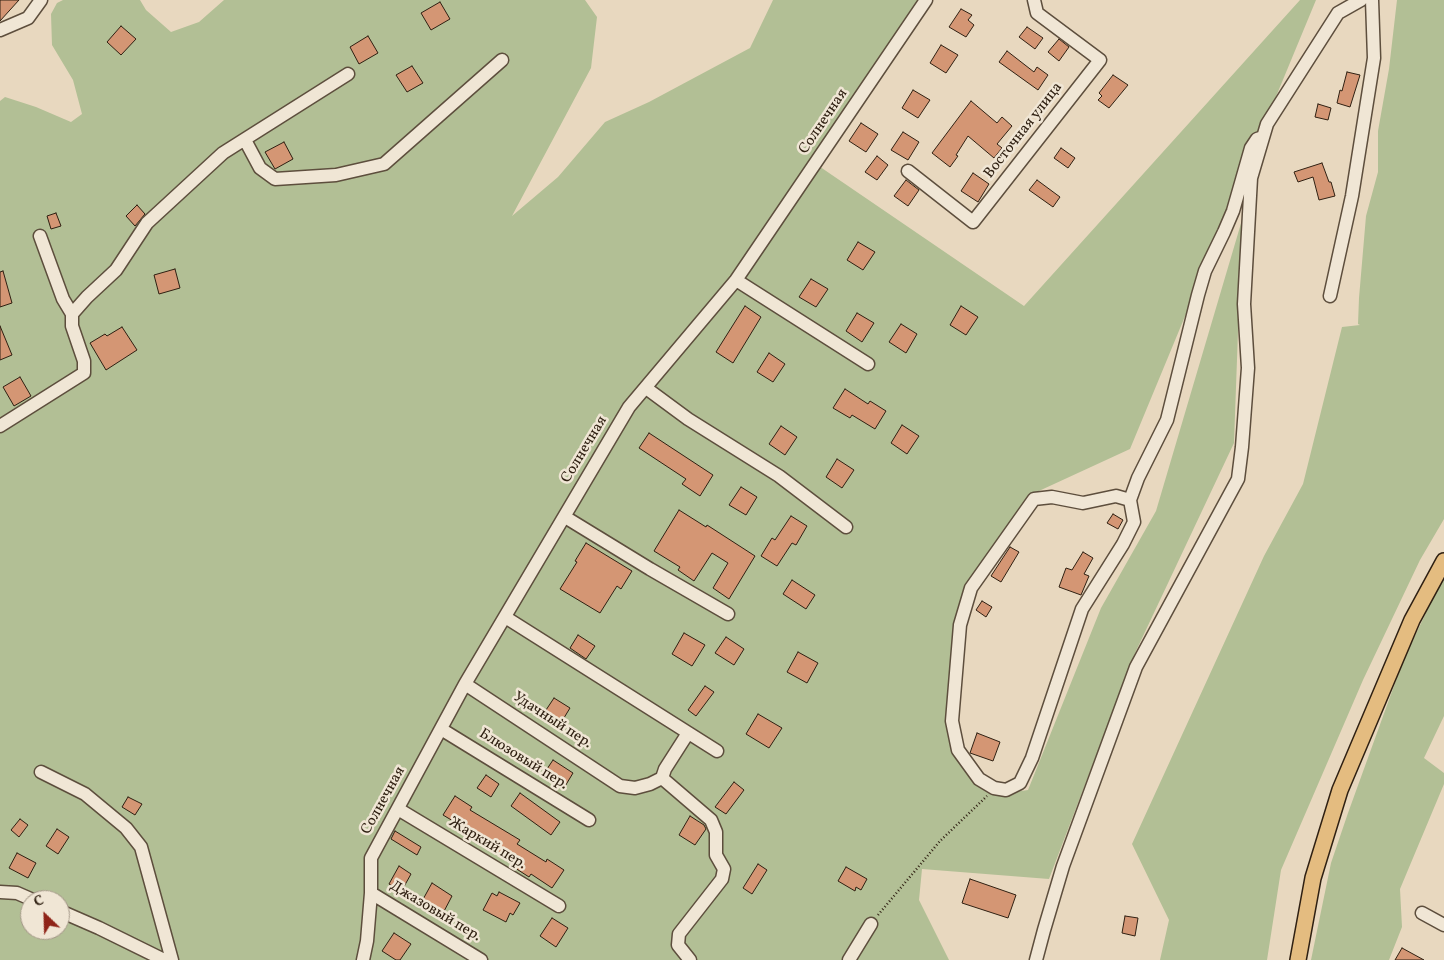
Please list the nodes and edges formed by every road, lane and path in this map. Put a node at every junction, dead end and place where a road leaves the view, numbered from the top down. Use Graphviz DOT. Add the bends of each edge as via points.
graph roads {
  1 [pos="41,0"];
  2 [pos="926,0"];
  3 [pos="1034,0"];
  4 [pos="1361,0"];
  5 [pos="1372,0"];
  6 [pos="0,30"];
  7 [pos="502,60"];
  8 [pos="348,74"];
  9 [pos="1263,136"];
  10 [pos="245,140"];
  11 [pos="908,171"];
  12 [pos="40,236"];
  13 [pos="736,280"];
  14 [pos="1330,296"];
  15 [pos="72,314"];
  16 [pos="868,364"];
  17 [pos="646,388"];
  18 [pos="0,426"];
  19 [pos="1130,500"];
  20 [pos="565,517"];
  21 [pos="846,527"];
  22 [pos="1444,561"];
  23 [pos="728,614"];
  24 [pos="505,617"];
  25 [pos="465,684"];
  26 [pos="441,728"];
  27 [pos="688,733"];
  28 [pos="717,752"];
  29 [pos="41,772"];
  30 [pos="662,778"];
  31 [pos="994,788"];
  32 [pos="398,810"];
  33 [pos="589,820"];
  34 [pos="0,892"];
  35 [pos="371,893"];
  36 [pos="20,894"];
  37 [pos="559,906"];
  38 [pos="1422,913"];
  39 [pos="70,916"];
  40 [pos="871,924"];
  41 [pos="1444,925"];
  42 [pos="164,960"];
  43 [pos="172,960"];
  44 [pos="363,960"];
  45 [pos="481,960"];
  46 [pos="690,960"];
  47 [pos="849,960"];
  48 [pos="1036,960"];
  49 [pos="1298,960"];
  1 -- 6 [label="street" via="28,18"];
  2 -- 13 [label="street, Солнечная"];
  3 -- 11 [label="street, Восточная улица" via="1037,13 1100,60 973,222"];
  4 -- 9 [label="street" via="1338,13 1267,124"];
  5 -- 14 [label="street" via="1374,58 1352,196"];
  7 -- 10 [label="street" via="384,164 336,175 275,179 260,168"];
  8 -- 10 [label="street"];
  9 -- 19 [label="street" via="1251,148 1233,211 1205,270 1167,420"];
  9 -- 48 [label="street" via="1251,178 1244,304 1248,368 1238,479 1136,667 1063,866"];
  10 -- 15 [label="street" via="223,153 147,223 116,270"];
  12 -- 15 [label="street" via="63,299"];
  13 -- 16 [label="street"];
  13 -- 17 [label="street, Солнечная"];
  15 -- 18 [label="street" via="84,373"];
  17 -- 20 [label="street, Солнечная" via="630,408"];
  17 -- 21 [label="street" via="779,476"];
  19 -- 31 [label="street" via="1134,522 1082,610 1032,758 1020,782 1006,790"];
  19 -- 31 [label="street" via="1116,496 1083,503 1052,496 1034,499 971,588 960,625 952,721 958,750 979,779"];
  20 -- 23 [label="street"];
  20 -- 24 [label="street, Солнечная"];
  22 -- 49 [label="main road" via="1412,620 1340,790 1313,878"];
  24 -- 25 [label="street, Солнечная"];
  24 -- 27 [label="street"];
  25 -- 26 [label="street, Солнечная"];
  25 -- 30 [label="street, Удачный пер." via="620,786 635,788"];
  26 -- 32 [label="street, Солнечная"];
  26 -- 33 [label="street, Блюзовый пер."];
  27 -- 28 [label="street"];
  27 -- 30 [label="street"];
  29 -- 43 [label="street" via="85,794 126,828 141,848"];
  30 -- 46 [label="street" via="711,820 716,832 716,855 724,869 722,879 679,934 678,945"];
  31 -- 40 [label="path" via="940,841"];
  32 -- 35 [label="street, Солнечная" via="371,858"];
  32 -- 37 [label="street, Жаркий пер."];
  34 -- 36 [label="street"];
  35 -- 44 [label="street, Солнечная"];
  35 -- 45 [label="street, Джазовый пер."];
  38 -- 41 [label="street"];
  39 -- 42 [label="street"];
  40 -- 47 [label="street"];
}
